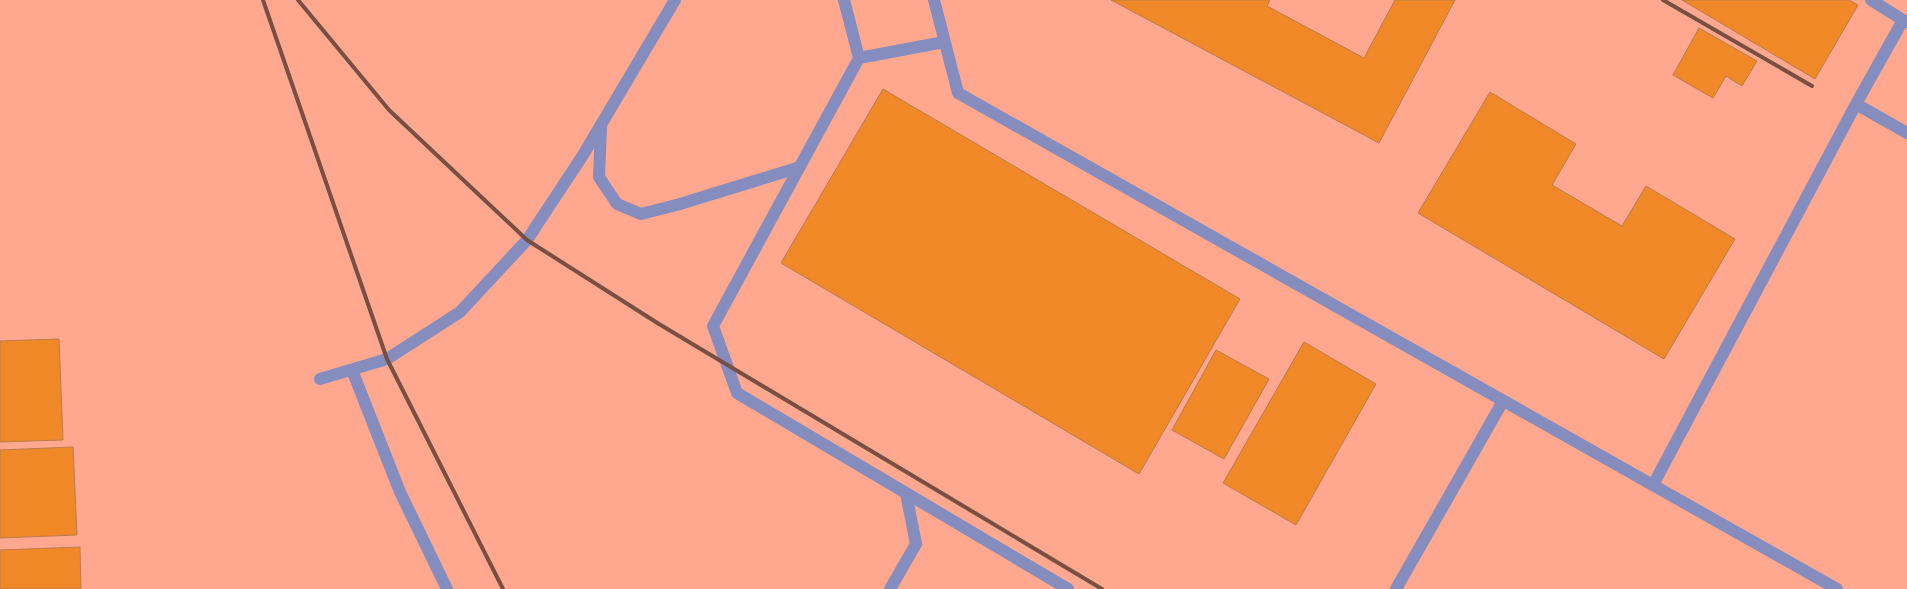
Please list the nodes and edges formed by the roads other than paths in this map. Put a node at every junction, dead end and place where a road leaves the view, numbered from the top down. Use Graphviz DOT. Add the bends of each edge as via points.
graph roads {
  1 [pos="675,0"];
  2 [pos="844,0"];
  3 [pos="934,0"];
  4 [pos="1871,0"];
  5 [pos="1905,21"];
  6 [pos="944,42"];
  7 [pos="859,58"];
  8 [pos="1856,104"];
  9 [pos="601,124"];
  10 [pos="1907,133"];
  11 [pos="800,167"];
  12 [pos="352,370"];
  13 [pos="320,379"];
  14 [pos="1503,400"];
  15 [pos="1653,485"];
  16 [pos="906,493"];
  17 [pos="1819,584"];
  18 [pos="448,589"];
  19 [pos="890,589"];
  20 [pos="1068,589"];
  21 [pos="1396,589"];
  22 [pos="1838,589"];
  1 -- 9 [label="lane"];
  2 -- 7 [label="lane"];
  3 -- 6 [label="lane"];
  4 -- 5 [label="lane"];
  5 -- 8 [label="lane"];
  6 -- 7 [label="lane"];
  6 -- 14 [label="lane" via="958,93"];
  7 -- 11 [label="lane"];
  8 -- 10 [label="lane"];
  8 -- 15 [label="lane"];
  9 -- 11 [label="lane" via="599,177 617,204 641,214"];
  9 -- 12 [label="lane" via="527,240 460,312 387,359"];
  11 -- 16 [label="lane" via="713,326 737,393"];
  12 -- 13 [label="lane"];
  12 -- 18 [label="lane" via="400,492"];
  14 -- 15 [label="lane"];
  14 -- 21 [label="lane"];
  15 -- 17 [label="lane"];
  16 -- 19 [label="lane" via="916,544"];
  16 -- 20 [label="lane"];
  17 -- 22 [label="lane"];
}
